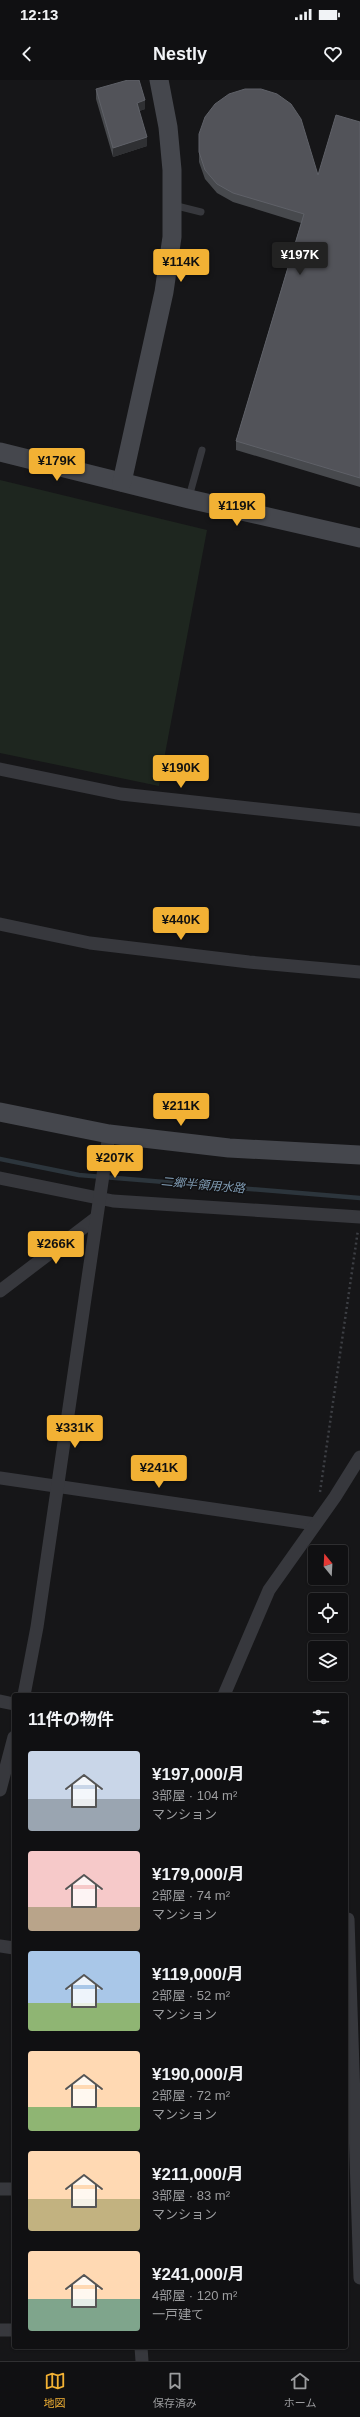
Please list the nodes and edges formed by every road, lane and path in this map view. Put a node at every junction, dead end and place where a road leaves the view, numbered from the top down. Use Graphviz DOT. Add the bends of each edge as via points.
graph roads {
  1 [pos="159,80"];
  2 [pos="173,205"];
  3 [pos="201,212"];
  4 [pos="202,450"];
  5 [pos="0,452"];
  6 [pos="122,482"];
  7 [pos="188,500"];
  8 [pos="360,538"];
  9 [pos="0,769"];
  10 [pos="360,820"];
  11 [pos="0,924"];
  12 [pos="360,972"];
  13 [pos="0,1112"];
  14 [pos="109,1134"];
  15 [pos="360,1155"];
  16 [pos="0,1178"];
  17 [pos="99,1199"];
  18 [pos="360,1217"];
  19 [pos="96,1218"];
  20 [pos="0,1292"];
  21 [pos="360,1457"];
  22 [pos="0,1478"];
  23 [pos="57,1486"];
  24 [pos="320,1493"];
  25 [pos="315,1524"];
  26 [pos="24,1693"];
  27 [pos="225,1693"];
  28 [pos="0,1701"];
  29 [pos="12,1704"];
  30 [pos="12,1745"];
  31 [pos="0,1790"];
  32 [pos="351,1919"];
  33 [pos="0,1946"];
  34 [pos="12,1948"];
  35 [pos="0,2189"];
  36 [pos="12,2189"];
  37 [pos="354,2189"];
  38 [pos="360,2278"];
  39 [pos="0,2330"];
  40 [pos="12,2330"];
  41 [pos="141,2349"];
  42 [pos="142,2361"];
  1 -- 2 [label="street" via="168,127"];
  2 -- 3 [label="lane"];
  2 -- 6 [label="street" via="172,237 164,292"];
  4 -- 7 [label="lane"];
  5 -- 6 [label="street"];
  6 -- 7 [label="street"];
  7 -- 8 [label="street"];
  9 -- 10 [label="street" via="121,794"];
  11 -- 12 [label="street" via="90,942 249,962"];
  13 -- 14 [label="street"];
  14 -- 15 [label="street" via="229,1148"];
  14 -- 17 [label="street"];
  16 -- 17 [label="street"];
  17 -- 18 [label="street"];
  17 -- 19 [label="street"];
  18 -- 24 [label="path"];
  19 -- 20 [label="street"];
  19 -- 23 [label="street"];
  21 -- 25 [label="street"];
  22 -- 23 [label="street"];
  23 -- 25 [label="street"];
  23 -- 26 [label="street" via="37,1627"];
  25 -- 27 [label="street" via="269,1590"];
  28 -- 29 [label="street"];
  30 -- 31 [label="street"];
  32 -- 37 [label="street"];
  33 -- 34 [label="street"];
  35 -- 36 [label="street"];
  37 -- 38 [label="street"];
  39 -- 40 [label="street"];
  41 -- 42 [label="street"];
}
